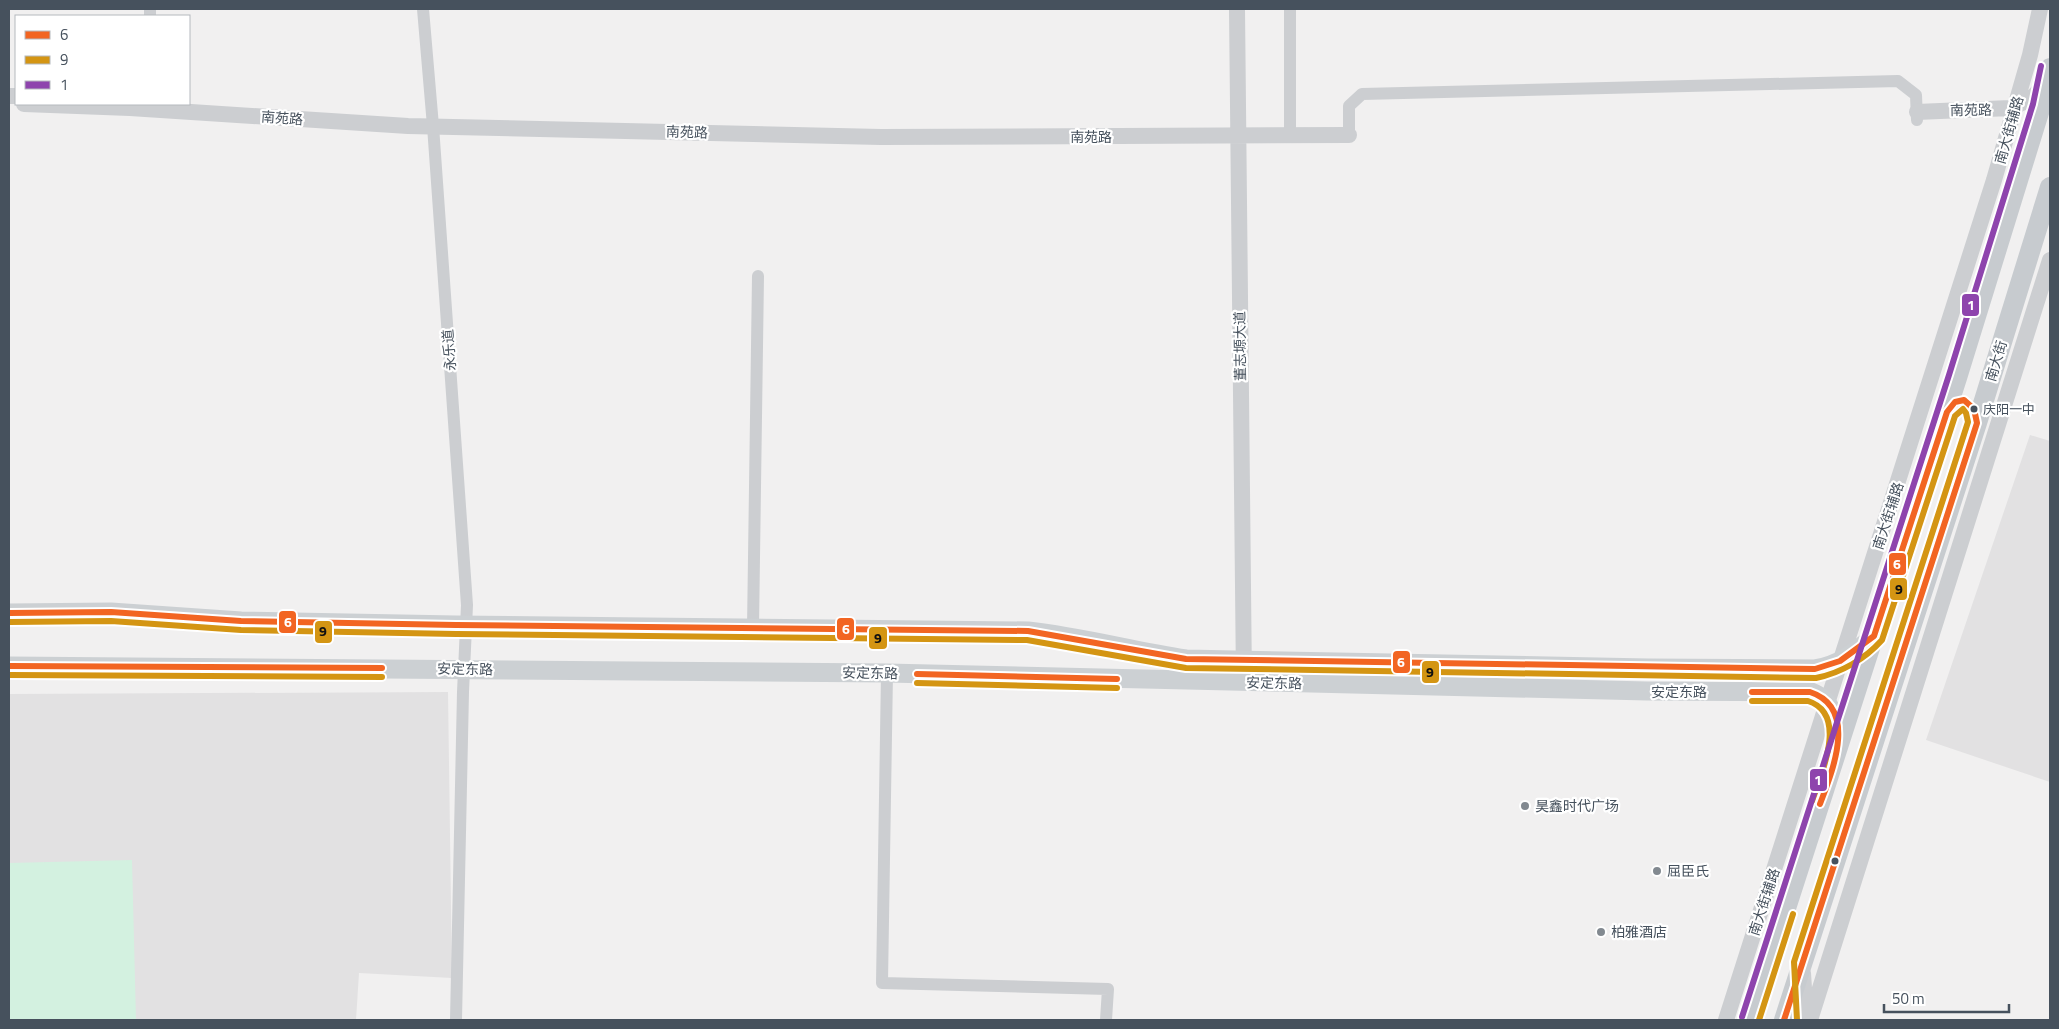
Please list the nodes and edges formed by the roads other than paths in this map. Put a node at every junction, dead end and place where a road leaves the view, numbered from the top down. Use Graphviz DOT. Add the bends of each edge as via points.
graph roads {
  1 [pos="422,9"];
  2 [pos="1228,9"];
  3 [pos="1237,9"];
  4 [pos="1290,9"];
  5 [pos="2040,9"];
  6 [pos="2048,76"];
  7 [pos="87,105"];
  8 [pos="190,105"];
  9 [pos="150,106"];
  10 [pos="2014,113"];
  11 [pos="1917,116"];
  12 [pos="433,123"];
  13 [pos="1349,131"];
  14 [pos="1290,132"];
  15 [pos="1234,133"];
  16 [pos="2028,148"];
  17 [pos="2050,187"];
  18 [pos="2050,260"];
  19 [pos="758,276"];
  20 [pos="1946,412"];
  21 [pos="1977,423"];
  22 [pos="9,613"];
  23 [pos="466,626"];
  24 [pos="754,628"];
  25 [pos="1874,636"];
  26 [pos="1239,661"];
  27 [pos="1841,662"];
  28 [pos="9,666"];
  29 [pos="464,669"];
  30 [pos="887,673"];
  31 [pos="1239,682"];
  32 [pos="1828,703"];
  33 [pos="1838,750"];
  34 [pos="1803,964"];
  35 [pos="456,1020"];
  36 [pos="1106,1020"];
  37 [pos="1726,1020"];
  38 [pos="1750,1020"];
  39 [pos="1784,1020"];
  40 [pos="1808,1020"];
  1 -- 12 [label="street, 永乐道"];
  2 -- 15 [label="street, 董志塬大道"];
  3 -- 15 [label="street, 董志塬大道"];
  4 -- 14 [label="street"];
  5 -- 10 [label="street, 南大街辅路"];
  6 -- 10 [label="street, 南苑路" via="2032,99"];
  6 -- 16 [label="main road"];
  7 -- 9 [label="street, 南苑路"];
  8 -- 12 [label="street, 南苑路"];
  9 -- 12 [label="street, 南苑路"];
  10 -- 11 [label="street, 南苑路" via="2000,110"];
  10 -- 16 [label="street, 南苑路"];
  10 -- 27 [label="street, 南大街辅路"];
  11 -- 13 [label="street" via="1916,95 1898,81 1362,94 1349,106"];
  12 -- 15 [label="street, 南苑路"];
  12 -- 23 [label="street, 永乐道"];
  13 -- 14 [label="street, 南苑路"];
  14 -- 15 [label="street, 南苑路"];
  15 -- 26 [label="street, 董志塬大道"];
  16 -- 20 [label="main road"];
  17 -- 21 [label="main road, 南大街"];
  18 -- 40 [label="street" via="1947,593"];
  19 -- 24 [label="street"];
  20 -- 21 [label="main road" via="1955,402 1964,400 1976,411"];
  20 -- 25 [label="main road"];
  21 -- 34 [label="main road, 南大街"];
  22 -- 23 [label="main road, 安定东路" via="111,612 240,621"];
  23 -- 24 [label="main road, 安定东路"];
  23 -- 29 [label="street, 永乐道"];
  24 -- 26 [label="main road, 安定东路" via="1028,631 1094,640 1186,659"];
  25 -- 27 [label="main road, 安定东路"];
  25 -- 33 [label="main road"];
  26 -- 27 [label="main road, 安定东路" via="1815,669"];
  26 -- 31 [label="street, 董志塬大道"];
  27 -- 32 [label="street, 南大街辅路"];
  28 -- 29 [label="main road, 安定东路"];
  29 -- 30 [label="main road, 安定东路"];
  29 -- 35 [label="street, 永乐道"];
  30 -- 31 [label="main road, 安定东路"];
  30 -- 36 [label="street" via="882,982 1108,989"];
  31 -- 32 [label="main road, 安定东路" via="1647,692 1811,692 1822,696"];
  32 -- 33 [label="main road" via="1835,719"];
  32 -- 37 [label="street, 南大街辅路"];
  33 -- 38 [label="main road"];
  34 -- 39 [label="main road, 南大街"];
  34 -- 40 [label="street"];
}
